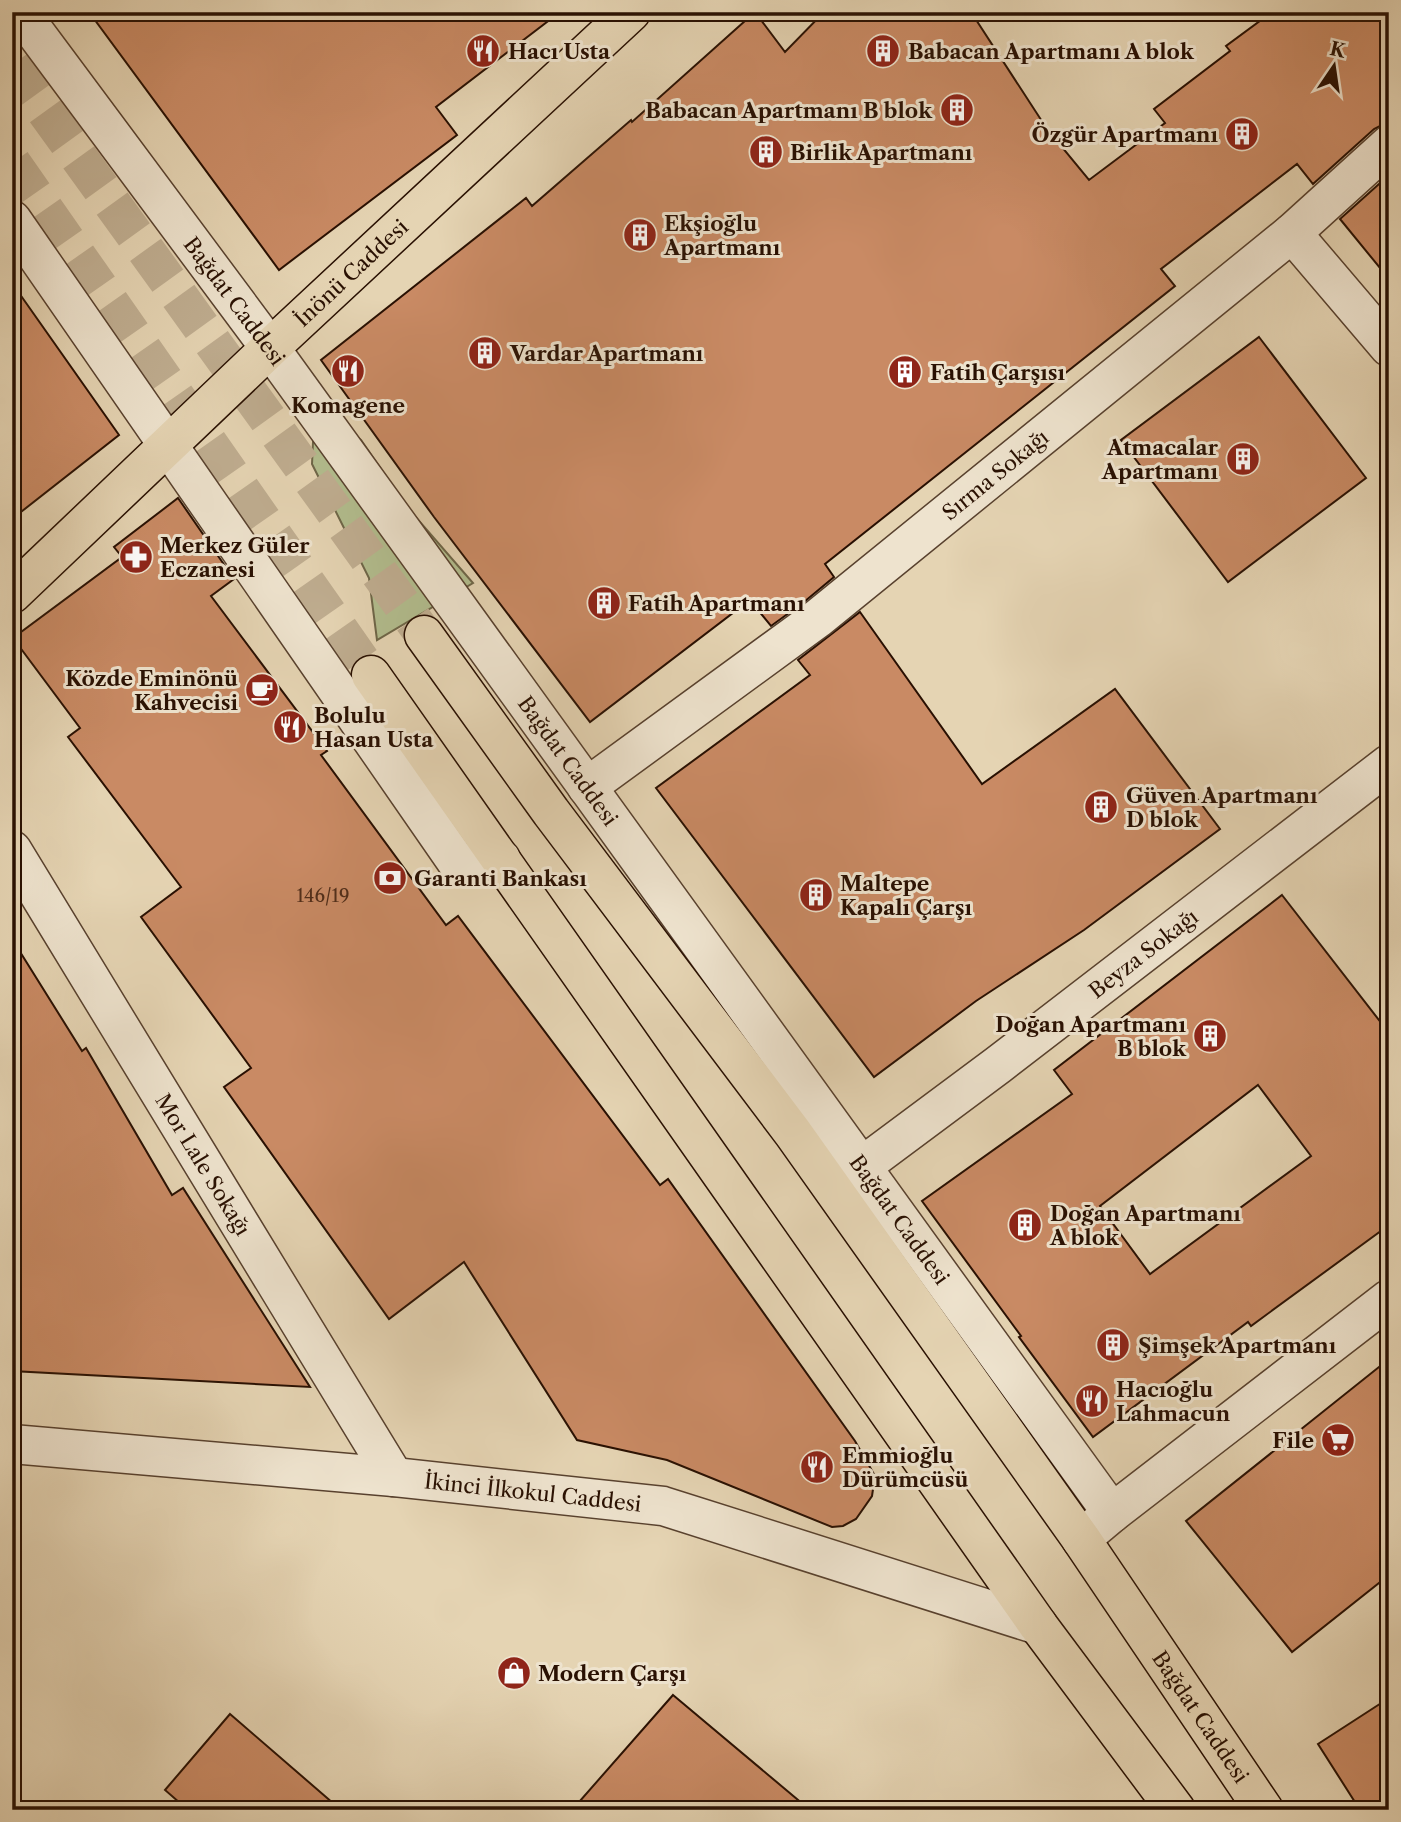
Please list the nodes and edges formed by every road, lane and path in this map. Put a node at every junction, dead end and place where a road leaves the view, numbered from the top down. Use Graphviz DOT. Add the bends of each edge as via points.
graph roads {
  1 [pos="20,12"];
  2 [pos="629,13"];
  3 [pos="1389,145"];
  4 [pos="12,220"];
  5 [pos="1292,233"];
  6 [pos="1389,347"];
  7 [pos="270,348"];
  8 [pos="167,445"];
  9 [pos="12,594"];
  10 [pos="424,635"];
  11 [pos="371,675"];
  12 [pos="1389,765"];
  13 [pos="587,787"];
  14 [pos="12,850"];
  15 [pos="501,859"];
  16 [pos="861,1167"];
  17 [pos="1389,1298"];
  18 [pos="12,1444"];
  19 [pos="394,1477"];
  20 [pos="1112,1513"];
  21 [pos="1081,1539"];
  22 [pos="1038,1625"];
  23 [pos="1176,1810"];
  24 [pos="1264,1810"];
  1 -- 7 [label="street, Bağdat Caddesi"];
  2 -- 7 [label="main road, İnönü Caddesi"];
  3 -- 5 [label="street, Sırma Sokağı"];
  4 -- 8 [label="street"];
  5 -- 6 [label="street"];
  5 -- 13 [label="street, Sırma Sokağı" via="817,619"];
  7 -- 8 [label="main road, İnönü Caddesi"];
  7 -- 13 [label="street, Bağdat Caddesi"];
  8 -- 9 [label="main road, İnönü Caddesi"];
  8 -- 15 [label="street" via="458,864"];
  10 -- 21 [label="main road, Bağdat Caddesi" via="801,1144"];
  11 -- 15 [label="main road"];
  12 -- 16 [label="street, Beyza Sokağı"];
  13 -- 16 [label="street, Bağdat Caddesi"];
  14 -- 19 [label="street, Mor Lale Sokağı"];
  15 -- 22 [label="main road"];
  16 -- 20 [label="street, Bağdat Caddesi"];
  17 -- 20 [label="street"];
  18 -- 19 [label="street, İkinci İlkokul Caddesi"];
  19 -- 22 [label="street, İkinci İlkokul Caddesi" via="663,1506"];
  20 -- 21 [label="street"];
  21 -- 24 [label="main road, Bağdat Caddesi"];
  22 -- 23 [label="main road"];
}
